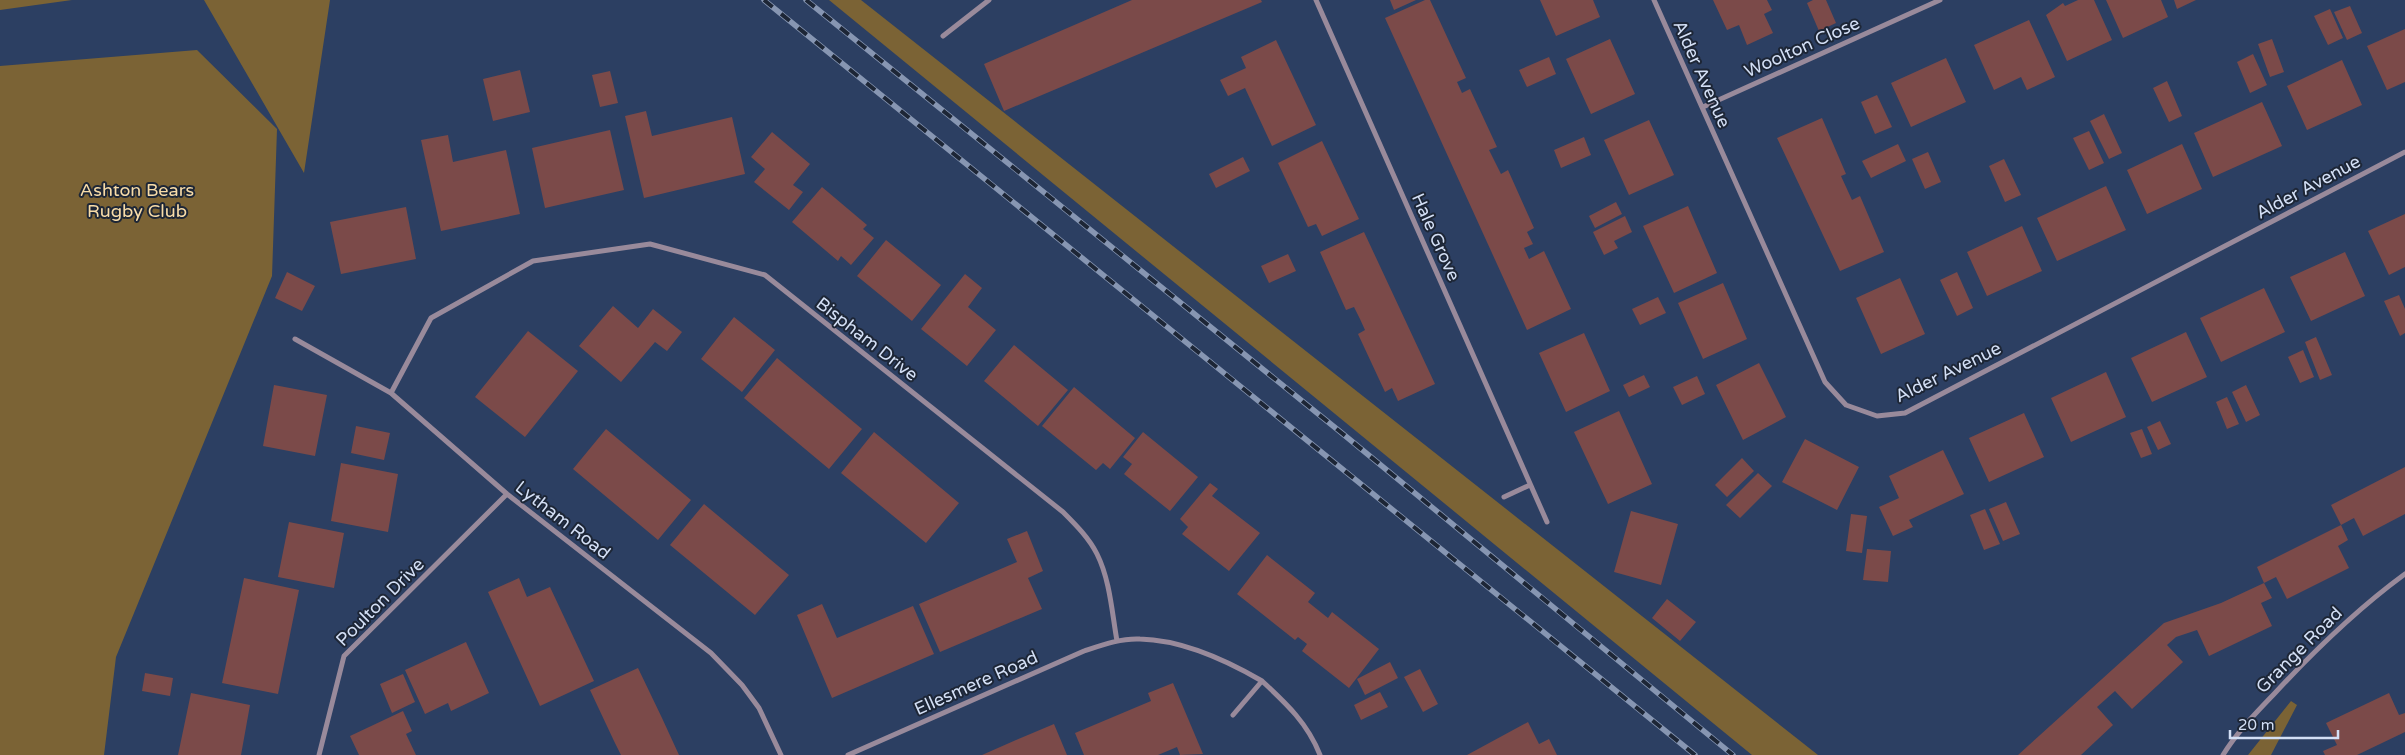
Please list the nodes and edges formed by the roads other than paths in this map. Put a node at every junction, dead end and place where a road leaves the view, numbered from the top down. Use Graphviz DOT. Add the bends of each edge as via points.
graph roads {
  1 [pos="988,0"];
  2 [pos="1316,0"];
  3 [pos="1654,0"];
  4 [pos="1940,0"];
  5 [pos="943,36"];
  6 [pos="1703,107"];
  7 [pos="2405,152"];
  8 [pos="295,339"];
  9 [pos="391,393"];
  10 [pos="1530,486"];
  11 [pos="507,494"];
  12 [pos="1504,497"];
  13 [pos="1547,522"];
  14 [pos="2405,574"];
  15 [pos="1117,641"];
  16 [pos="1262,682"];
  17 [pos="1234,714"];
  18 [pos="319,755"];
  19 [pos="781,755"];
  20 [pos="848,755"];
  21 [pos="1320,755"];
  22 [pos="2223,755"];
  1 -- 5 [label="street"];
  2 -- 10 [label="street, Hale Grove"];
  3 -- 6 [label="street, Alder Avenue"];
  4 -- 6 [label="street, Woolton Close"];
  6 -- 7 [label="street, Alder Avenue" via="1825,382 1846,405 1877,416 1905,413"];
  8 -- 9 [label="street, Lytham Road"];
  9 -- 11 [label="street, Lytham Road"];
  9 -- 15 [label="street, Bispham Drive" via="431,318 533,261 650,244 765,276 1063,512 1080,529 1104,571"];
  10 -- 12 [label="street"];
  10 -- 13 [label="street, Hale Grove"];
  11 -- 18 [label="street, Poulton Drive" via="344,656"];
  11 -- 19 [label="street, Lytham Road" via="711,653 759,708"];
  14 -- 22 [label="street, Grange Road" via="2374,596 2314,651 2233,738"];
  15 -- 16 [label="street" via="1139,639 1184,646 1238,667"];
  15 -- 20 [label="street, Ellesmere Road" via="1084,651"];
  16 -- 17 [label="street"];
  16 -- 21 [label="street" via="1295,712 1314,738"];
}
